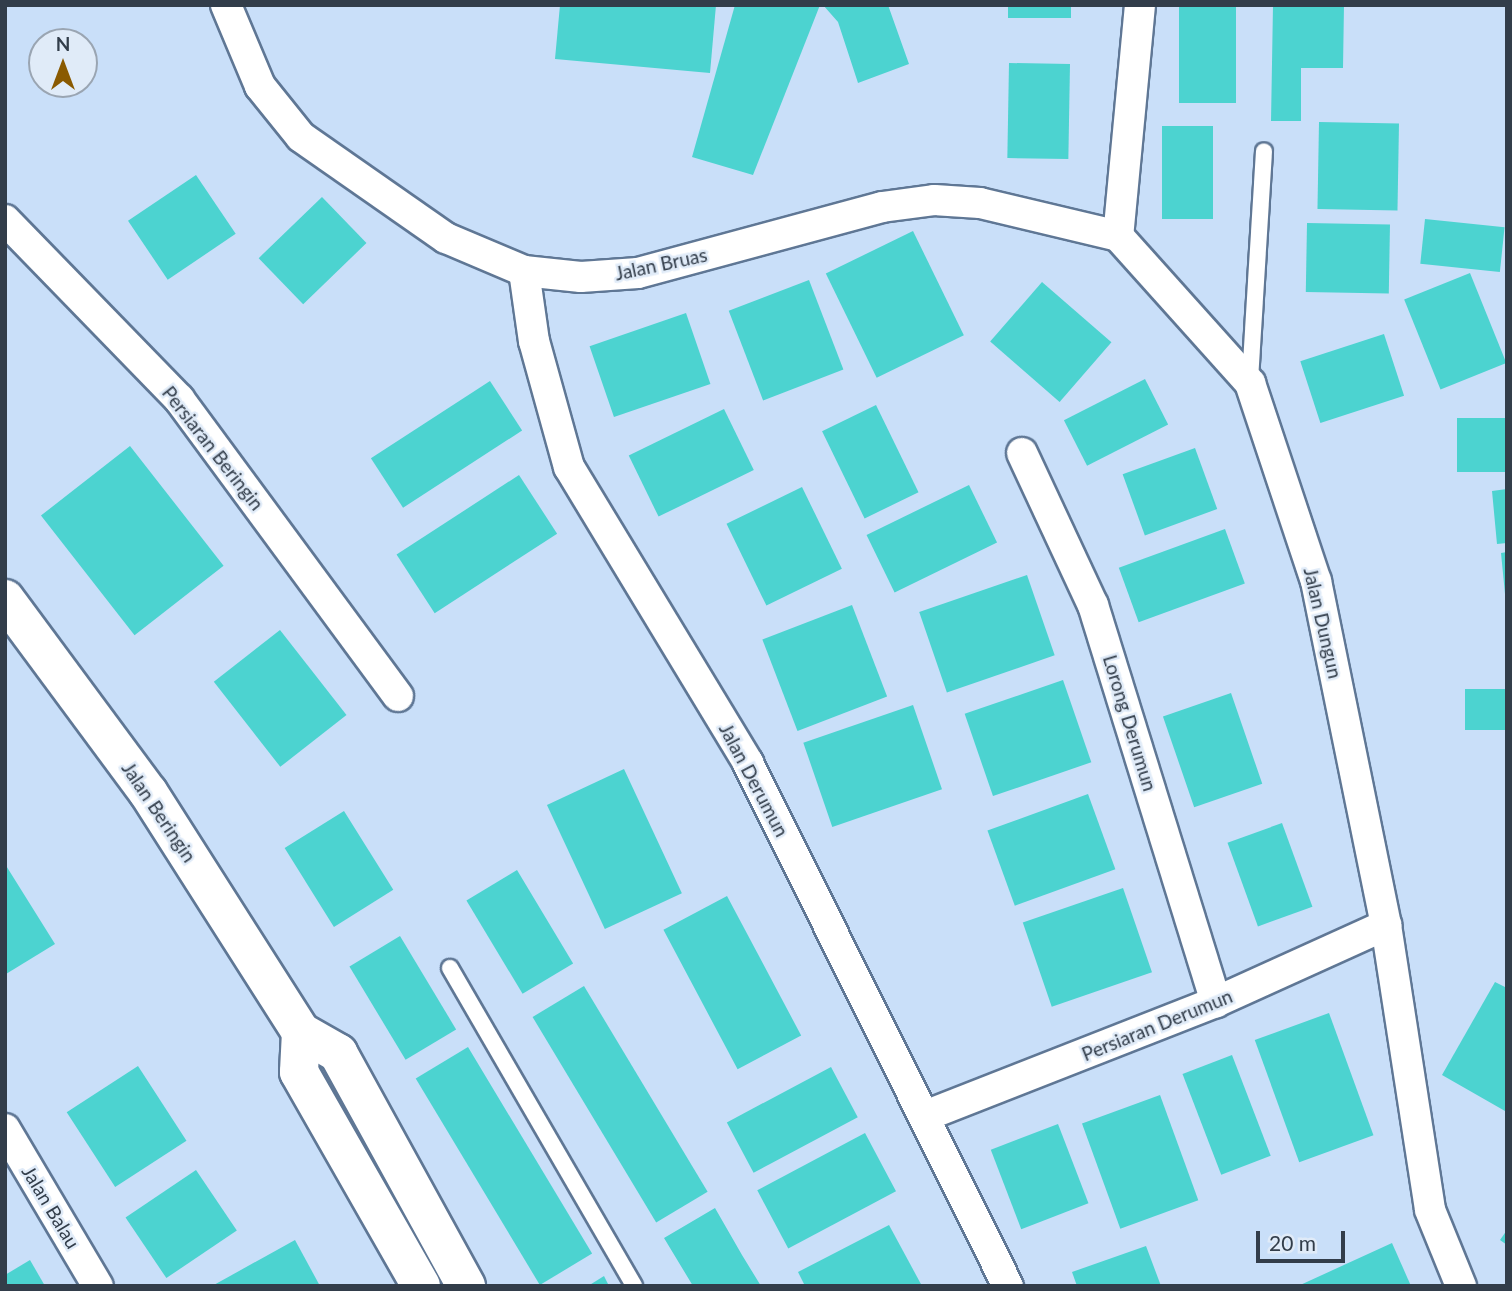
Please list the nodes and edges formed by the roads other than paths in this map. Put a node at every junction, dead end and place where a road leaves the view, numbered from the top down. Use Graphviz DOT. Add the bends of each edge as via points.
graph roads {
  1 [pos="226,5"];
  2 [pos="1140,5"];
  3 [pos="1264,151"];
  4 [pos="5,220"];
  5 [pos="1118,236"];
  6 [pos="524,271"];
  7 [pos="1250,383"];
  8 [pos="1022,453"];
  9 [pos="5,599"];
  10 [pos="398,696"];
  11 [pos="1386,925"];
  12 [pos="450,968"];
  13 [pos="1216,1002"];
  14 [pos="301,1032"];
  15 [pos="925,1116"];
  16 [pos="5,1129"];
  17 [pos="98,1286"];
  18 [pos="421,1286"];
  19 [pos="466,1286"];
  20 [pos="634,1286"];
  21 [pos="1008,1286"];
  22 [pos="1461,1286"];
  1 -- 6 [label="street, Jalan Bruas" via="260,86 301,136 446,237"];
  2 -- 5 [label="street"];
  3 -- 7 [label="lane"];
  4 -- 10 [label="street, Persiaran Beringin" via="178,399"];
  5 -- 6 [label="street, Jalan Bruas" via="980,203 934,200 882,208 638,272 581,277"];
  5 -- 7 [label="street, Jalan Dungun"];
  6 -- 15 [label="street, Jalan Derumun" via="534,341 569,467 748,763"];
  7 -- 11 [label="street, Jalan Dungun" via="1316,581"];
  8 -- 13 [label="street, Lorong Derumun" via="1093,605"];
  9 -- 14 [label="street, Jalan Beringin" via="148,792"];
  11 -- 13 [label="street, Persiaran Derumun"];
  11 -- 22 [label="street, Jalan Dungun" via="1430,1210"];
  12 -- 20 [label="lane"];
  13 -- 15 [label="street, Persiaran Derumun"];
  14 -- 18 [label="street" via="299,1072"];
  14 -- 19 [label="street, Jalan Beringin" via="338,1053"];
  15 -- 21 [label="street, Jalan Derumun"];
  16 -- 17 [label="street, Jalan Balau"];
}
